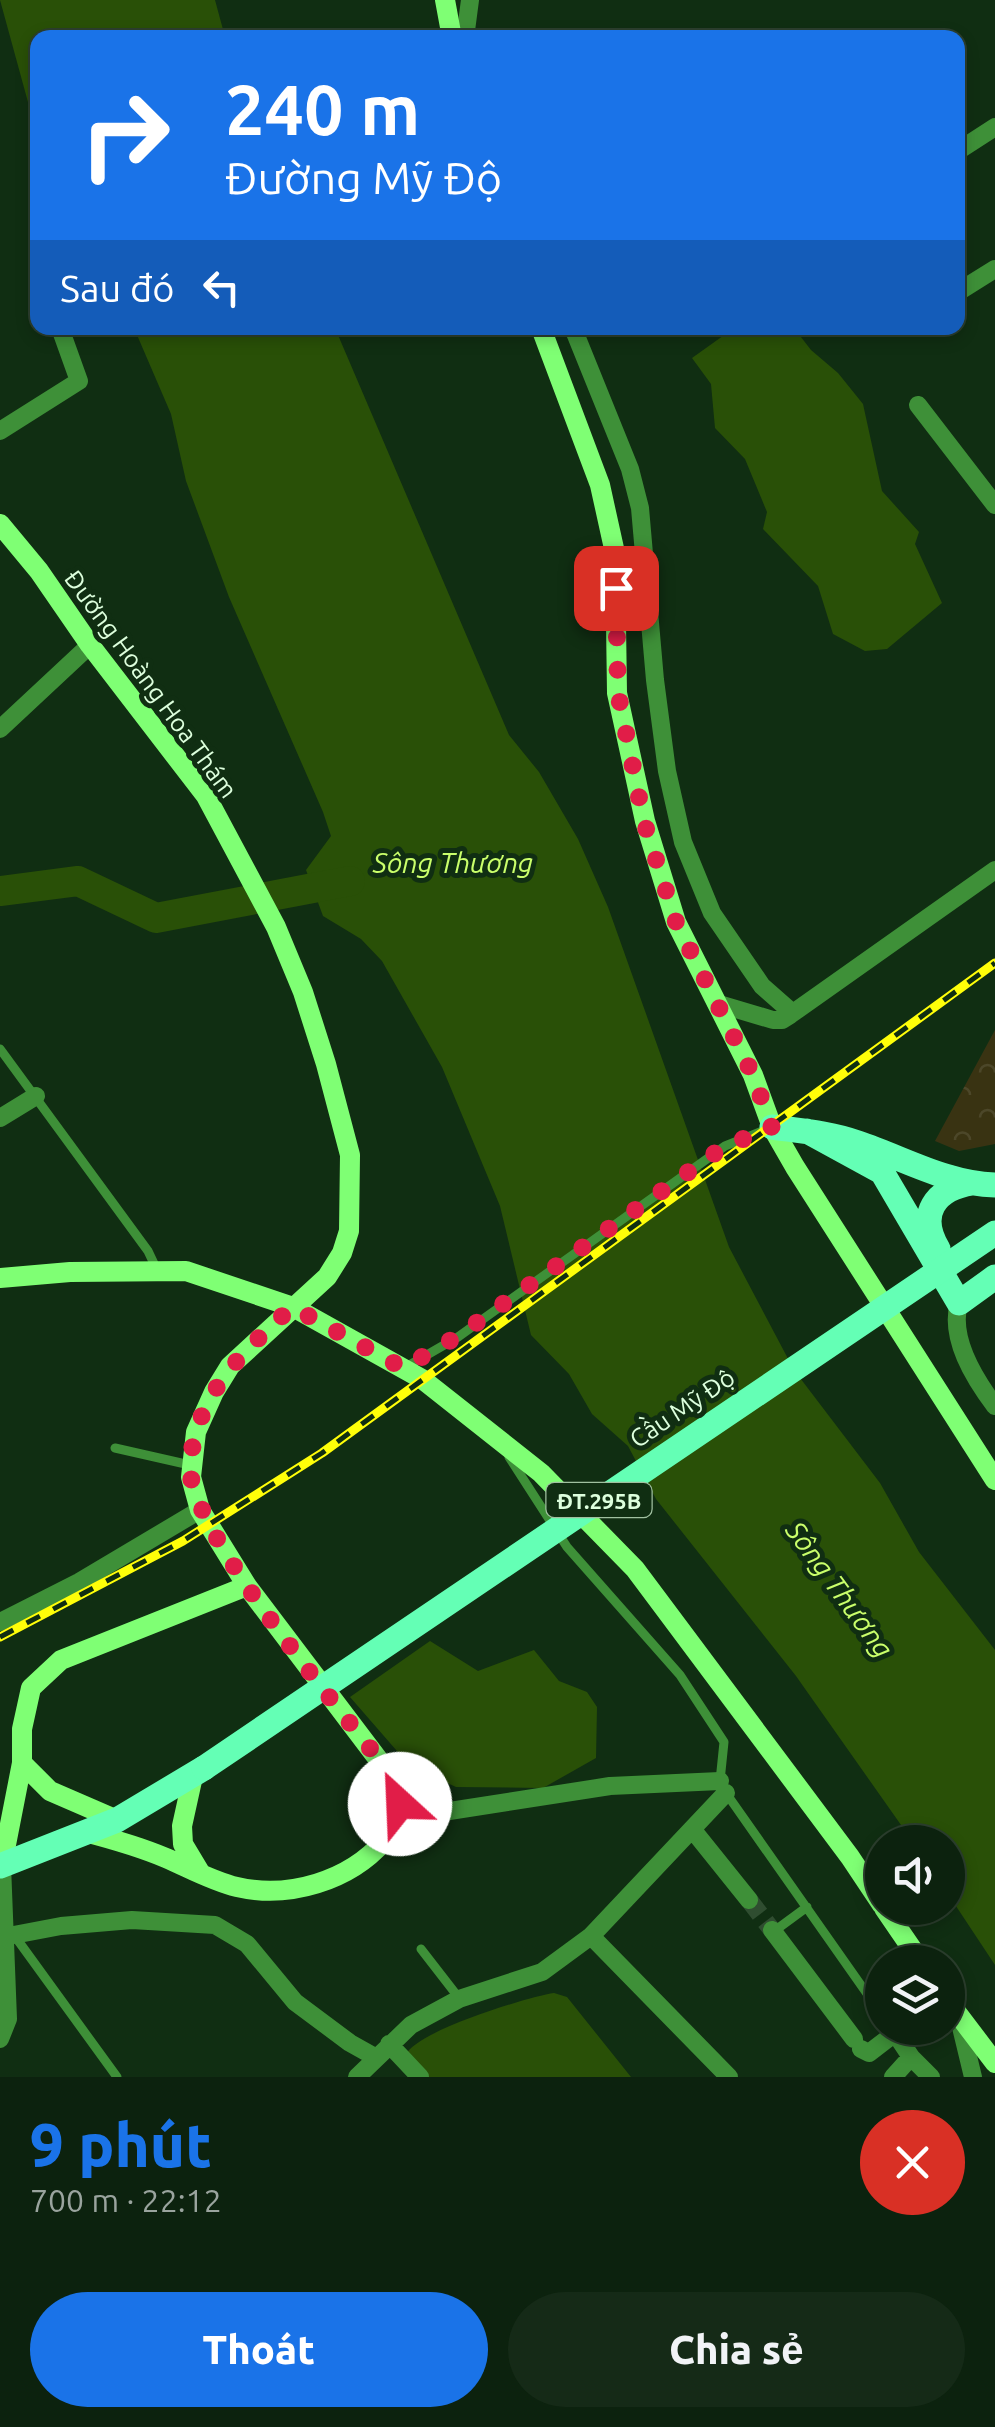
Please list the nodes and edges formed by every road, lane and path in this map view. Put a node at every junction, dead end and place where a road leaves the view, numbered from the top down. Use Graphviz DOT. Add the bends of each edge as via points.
graph roads {
  1 [pos="445,0"];
  2 [pos="470,0"];
  3 [pos="451,30"];
  4 [pos="466,30"];
  5 [pos="995,127"];
  6 [pos="965,146"];
  7 [pos="995,268"];
  8 [pos="965,287"];
  9 [pos="63,335"];
  10 [pos="544,335"];
  11 [pos="576,335"];
  12 [pos="918,405"];
  13 [pos="0,431"];
  14 [pos="995,505"];
  15 [pos="0,524"];
  16 [pos="90,646"];
  17 [pos="0,729"];
  18 [pos="995,870"];
  19 [pos="716,1003"];
  20 [pos="790,1016"];
  21 [pos="0,1049"];
  22 [pos="36,1096"];
  23 [pos="0,1118"];
  24 [pos="772,1128"];
  25 [pos="807,1131"];
  26 [pos="984,1184"];
  27 [pos="995,1233"];
  28 [pos="157,1270"];
  29 [pos="995,1276"];
  30 [pos="0,1278"];
  31 [pos="963,1300"];
  32 [pos="292,1307"];
  33 [pos="403,1368"];
  34 [pos="995,1406"];
  35 [pos="500,1440"];
  36 [pos="115,1448"];
  37 [pos="190,1465"];
  38 [pos="995,1480"];
  39 [pos="200,1510"];
  40 [pos="247,1586"];
  41 [pos="0,1622"];
  42 [pos="22,1763"];
  43 [pos="198,1772"];
  44 [pos="723,1787"];
  45 [pos="118,1820"];
  46 [pos="398,1820"];
  47 [pos="692,1829"];
  48 [pos="85,1832"];
  49 [pos="1,1865"];
  50 [pos="201,1874"];
  51 [pos="865,1879"];
  52 [pos="749,1900"];
  53 [pos="808,1907"];
  54 [pos="773,1931"];
  55 [pos="9,1936"];
  56 [pos="592,1936"];
  57 [pos="422,1948"];
  58 [pos="865,1990"];
  59 [pos="459,1998"];
  60 [pos="965,2025"];
  61 [pos="0,2039"];
  62 [pos="878,2045"];
  63 [pos="903,2045"];
  64 [pos="963,2045"];
  65 [pos="382,2051"];
  66 [pos="911,2057"];
  67 [pos="995,2063"];
  68 [pos="118,2077"];
  69 [pos="356,2077"];
  70 [pos="420,2077"];
  71 [pos="729,2077"];
  72 [pos="893,2077"];
  73 [pos="931,2077"];
  74 [pos="973,2077"];
  1 -- 3 [label="street"];
  2 -- 4 [label="street"];
  5 -- 6 [label="street"];
  7 -- 8 [label="street"];
  9 -- 13 [label="street" via="79,381"];
  10 -- 19 [label="street" via="600,486 615,553 618,693 644,822 676,922"];
  11 -- 20 [label="street" via="640,508 654,680 682,842 712,913"];
  12 -- 14 [label="street"];
  15 -- 16 [label="street, Đường Hoàng Hoa Thám"];
  16 -- 17 [label="street"];
  16 -- 32 [label="street, Đường Hoàng Hoa Thám" via="206,796 304,992 350,1155 349,1231 327,1277"];
  18 -- 20 [label="street"];
  19 -- 20 [label="street" via="773,1020"];
  19 -- 24 [label="street"];
  21 -- 22 [label="lane"];
  22 -- 23 [label="street"];
  22 -- 28 [label="lane"];
  24 -- 25 [label="main road"];
  24 -- 33 [label="lane" via="725,1146"];
  24 -- 38 [label="street"];
  25 -- 26 [label="main road"];
  25 -- 31 [label="main road" via="882,1172"];
  26 -- 31 [label="main road" via="944,1190 928,1224"];
  27 -- 43 [label="main road, Cầu Mỹ Độ / ĐT.295B, bridge"];
  28 -- 30 [label="street"];
  28 -- 32 [label="street" via="186,1271"];
  29 -- 31 [label="main road"];
  31 -- 34 [label="street" via="953,1322 958,1339"];
  32 -- 33 [label="street"];
  32 -- 37 [label="street" via="230,1366 196,1432"];
  33 -- 35 [label="street"];
  35 -- 44 [label="lane" via="567,1547 680,1675 724,1742"];
  35 -- 51 [label="street" via="634,1569"];
  36 -- 37 [label="lane"];
  37 -- 39 [label="street"];
  39 -- 40 [label="street"];
  39 -- 41 [label="street"];
  40 -- 42 [label="street" via="61,1660 30,1688"];
  40 -- 46 [label="street" via="388,1771 398,1792"];
  42 -- 45 [label="street" via="50,1791"];
  42 -- 49 [label="street"];
  43 -- 45 [label="main road, ĐT.295B"];
  43 -- 50 [label="street" via="182,1826 183,1844"];
  44 -- 46 [label="street" via="610,1786"];
  44 -- 47 [label="street"];
  44 -- 53 [label="lane"];
  45 -- 48 [label="main road, ĐT.295B"];
  46 -- 50 [label="street" via="372,1854 315,1885 275,1891"];
  47 -- 52 [label="street"];
  47 -- 56 [label="street"];
  48 -- 49 [label="main road, ĐT.295B"];
  48 -- 50 [label="street"];
  49 -- 55 [label="street"];
  53 -- 54 [label="lane"];
  53 -- 58 [label="lane"];
  54 -- 62 [label="street" via="858,2044 869,2054"];
  55 -- 61 [label="street" via="8,2018"];
  55 -- 65 [label="street" via="132,1920 215,1925 247,1944 295,2002 350,2043"];
  55 -- 68 [label="lane"];
  56 -- 59 [label="street" via="542,1972"];
  56 -- 71 [label="street"];
  57 -- 59 [label="lane"];
  59 -- 65 [label="street"];
  60 -- 67 [label="street"];
  63 -- 66 [label="street"];
  64 -- 74 [label="street"];
  65 -- 69 [label="street"];
  65 -- 70 [label="street"];
  66 -- 72 [label="street"];
  66 -- 73 [label="street"];
}
